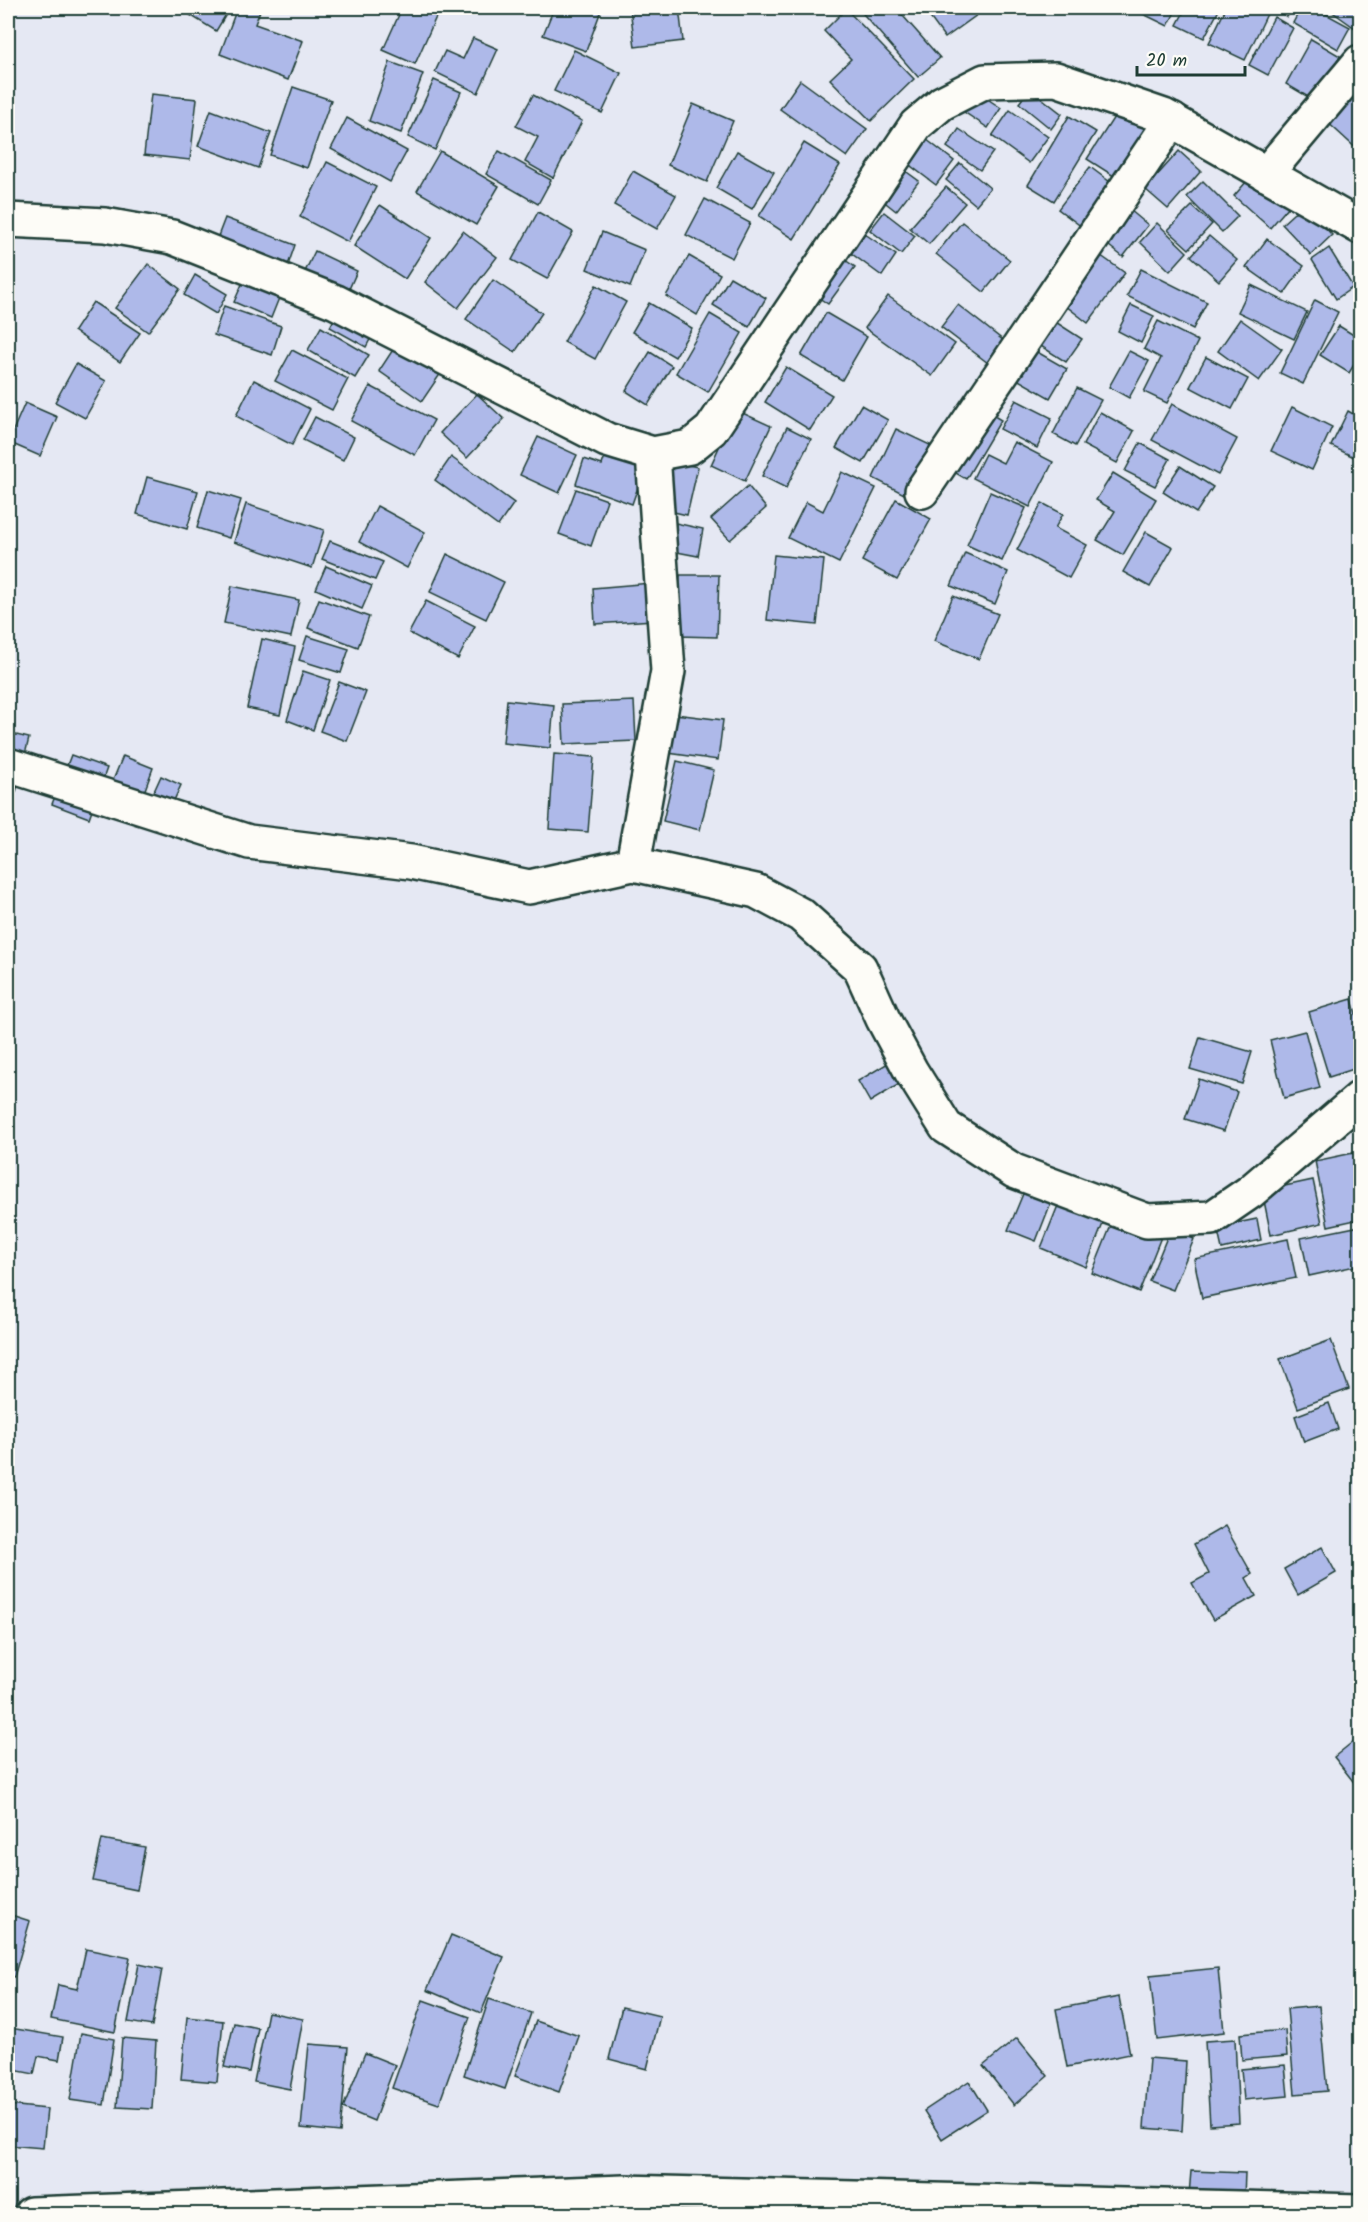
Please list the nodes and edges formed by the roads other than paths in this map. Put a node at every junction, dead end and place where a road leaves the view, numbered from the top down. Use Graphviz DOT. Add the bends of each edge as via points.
graph roads {
  1 [pos="1360,62"];
  2 [pos="1172,120"];
  3 [pos="1266,174"];
  4 [pos="8,220"];
  5 [pos="1360,227"];
  6 [pos="653,454"];
  7 [pos="922,491"];
  8 [pos="8,765"];
  9 [pos="633,864"];
  10 [pos="1360,1098"];
  11 [pos="1360,2211"];
  12 [pos="31,2214"];
  1 -- 3 [label="street"];
  2 -- 3 [label="street"];
  2 -- 6 [label="street" via="1056,79 985,81 942,104 916,125 711,430 690,447"];
  2 -- 7 [label="street"];
  3 -- 5 [label="street"];
  4 -- 6 [label="street" via="105,225 172,237 336,302 607,440"];
  6 -- 9 [label="street" via="668,671"];
  8 -- 9 [label="street" via="249,842 411,862 529,887"];
  9 -- 10 [label="street" via="756,891 801,915 860,968 911,1071 946,1126 1014,1171 1147,1221 1212,1218 1250,1192"];
  11 -- 12 [label="street" via="624,2192"];
}
